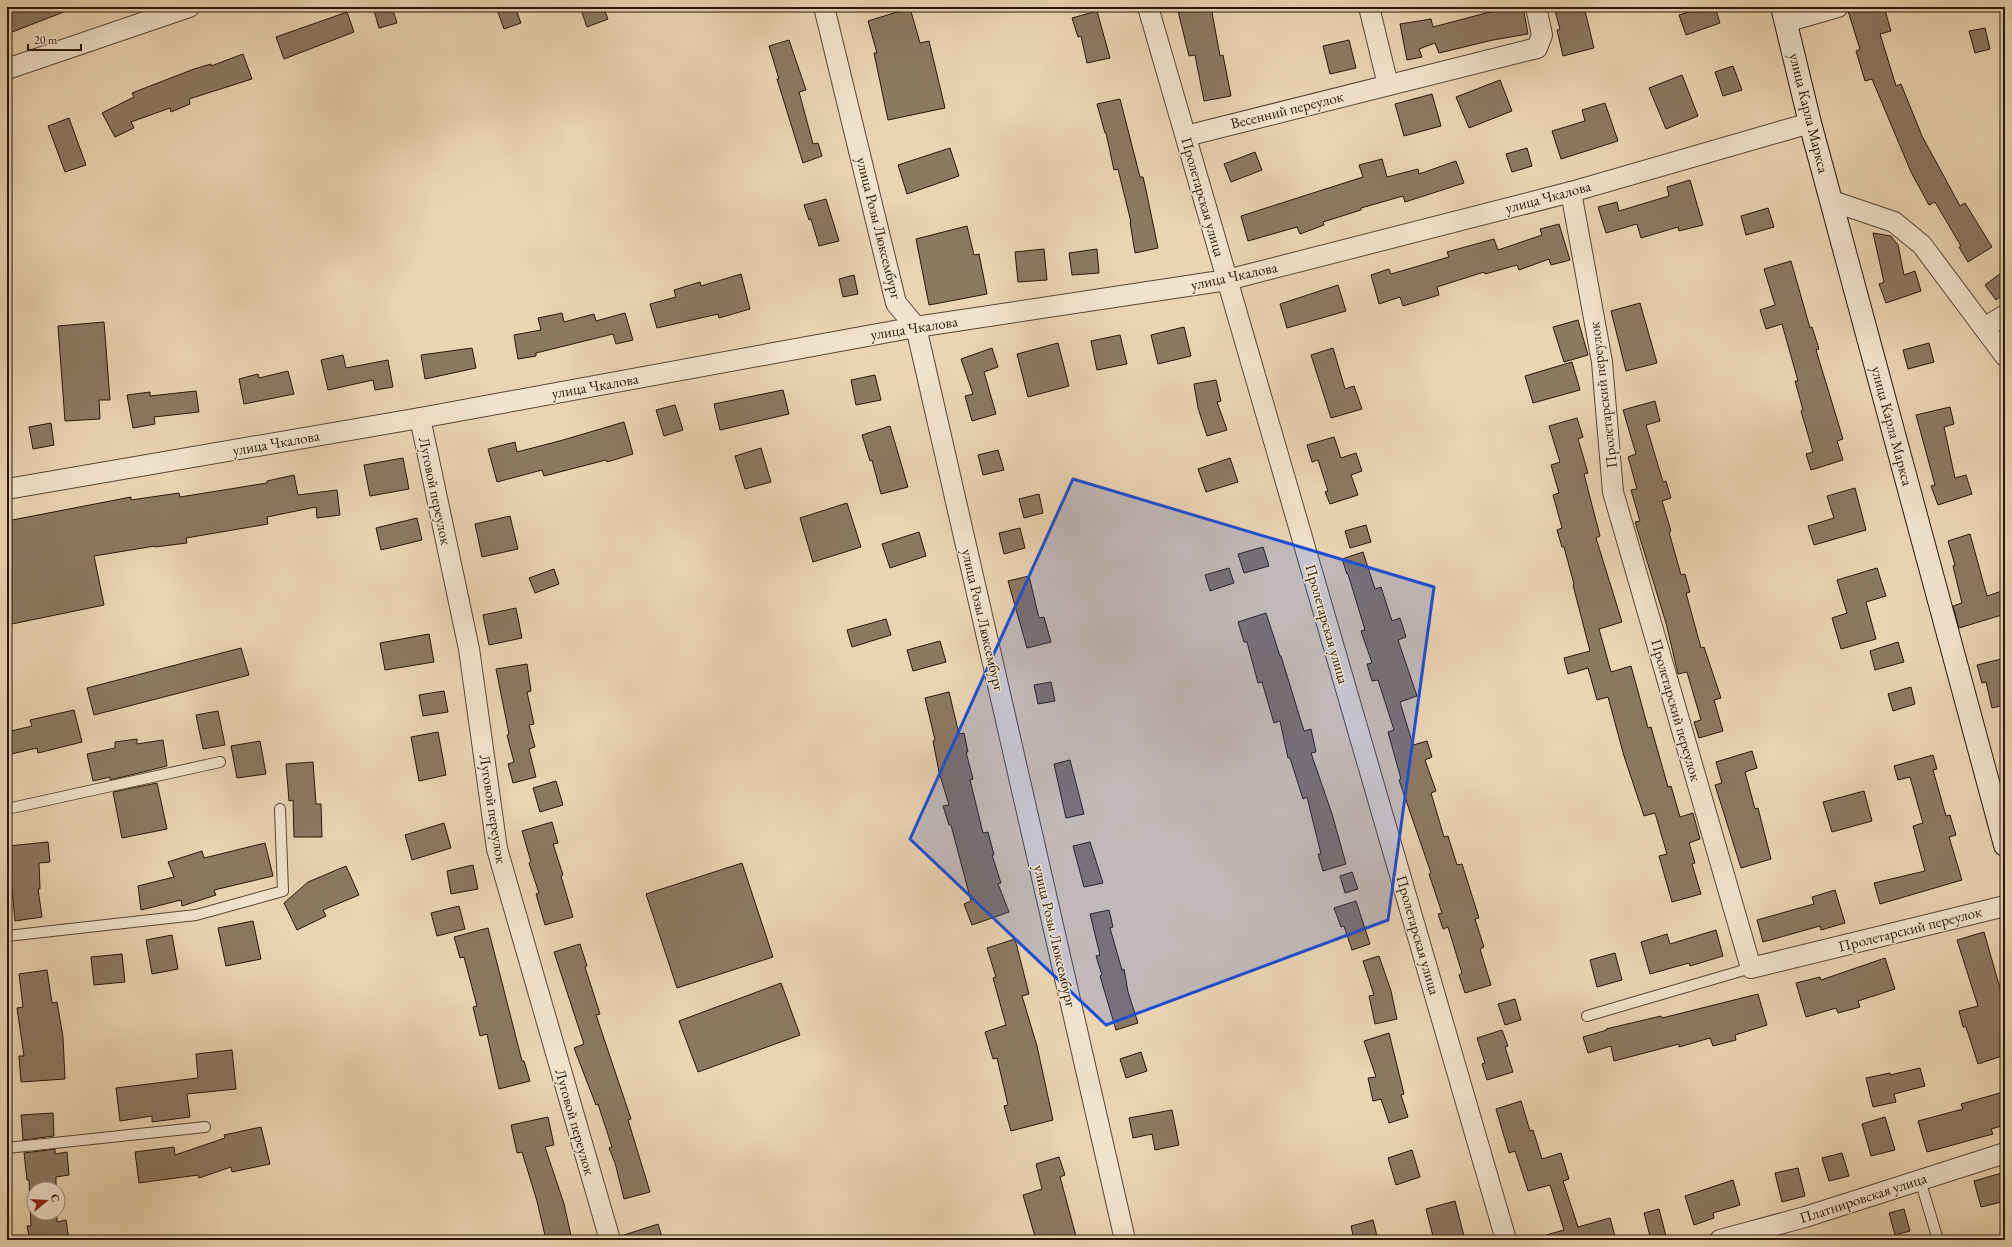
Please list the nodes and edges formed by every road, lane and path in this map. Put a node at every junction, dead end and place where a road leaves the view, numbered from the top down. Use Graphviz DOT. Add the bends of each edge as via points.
graph roads {
  1 [pos="188,7"];
  2 [pos="824,7"];
  3 [pos="1148,7"];
  4 [pos="1369,7"];
  5 [pos="1536,7"];
  6 [pos="1838,7"];
  7 [pos="1784,15"];
  8 [pos="7,70"];
  9 [pos="1388,85"];
  10 [pos="1810,123"];
  11 [pos="1186,136"];
  12 [pos="1571,192"];
  13 [pos="1832,201"];
  14 [pos="1227,280"];
  15 [pos="2005,316"];
  16 [pos="916,327"];
  17 [pos="1984,328"];
  18 [pos="2005,356"];
  19 [pos="420,418"];
  20 [pos="7,490"];
  21 [pos="220,762"];
  22 [pos="7,809"];
  23 [pos="280,809"];
  24 [pos="2005,845"];
  25 [pos="2005,906"];
  26 [pos="7,936"];
  27 [pos="1751,968"];
  28 [pos="1587,1016"];
  29 [pos="205,1127"];
  30 [pos="7,1148"];
  31 [pos="2005,1153"];
  32 [pos="1920,1180"];
  33 [pos="610,1240"];
  34 [pos="1125,1240"];
  35 [pos="1506,1240"];
  36 [pos="1720,1240"];
  37 [pos="1938,1240"];
  1 -- 8 [label="street"];
  2 -- 16 [label="street, улица Розы Люксембург" via="896,303"];
  3 -- 11 [label="street, Пролетарская улица"];
  4 -- 9 [label="street"];
  5 -- 9 [label="street, Весенний переулок" via="1542,34 1537,48"];
  6 -- 7 [label="street"];
  7 -- 10 [label="main road, улица Карла Маркса"];
  9 -- 11 [label="street, Весенний переулок"];
  10 -- 12 [label="street, улица Чкалова"];
  10 -- 13 [label="main road, улица Карла Маркса"];
  11 -- 14 [label="street, Пролетарская улица"];
  12 -- 14 [label="street, улица Чкалова"];
  12 -- 27 [label="street, Пролетарский переулок" via="1602,362 1613,492"];
  13 -- 17 [label="street" via="1894,222 1922,245"];
  13 -- 24 [label="main road, улица Карла Маркса"];
  14 -- 16 [label="street, улица Чкалова"];
  14 -- 35 [label="street, Пролетарская улица"];
  15 -- 17 [label="street"];
  16 -- 19 [label="street, улица Чкалова"];
  16 -- 34 [label="street, улица Розы Люксембург"];
  17 -- 18 [label="street"];
  19 -- 20 [label="street, улица Чкалова"];
  19 -- 33 [label="street, Луговой переулок" via="469,649 497,849"];
  21 -- 22 [label="lane"];
  23 -- 26 [label="lane" via="284,891 196,915"];
  25 -- 27 [label="street, Пролетарский переулок"];
  27 -- 28 [label="lane"];
  29 -- 30 [label="lane"];
  31 -- 32 [label="street, Платнировская улица"];
  32 -- 36 [label="street, Платнировская улица" via="1805,1217"];
  32 -- 37 [label="lane"];
}
